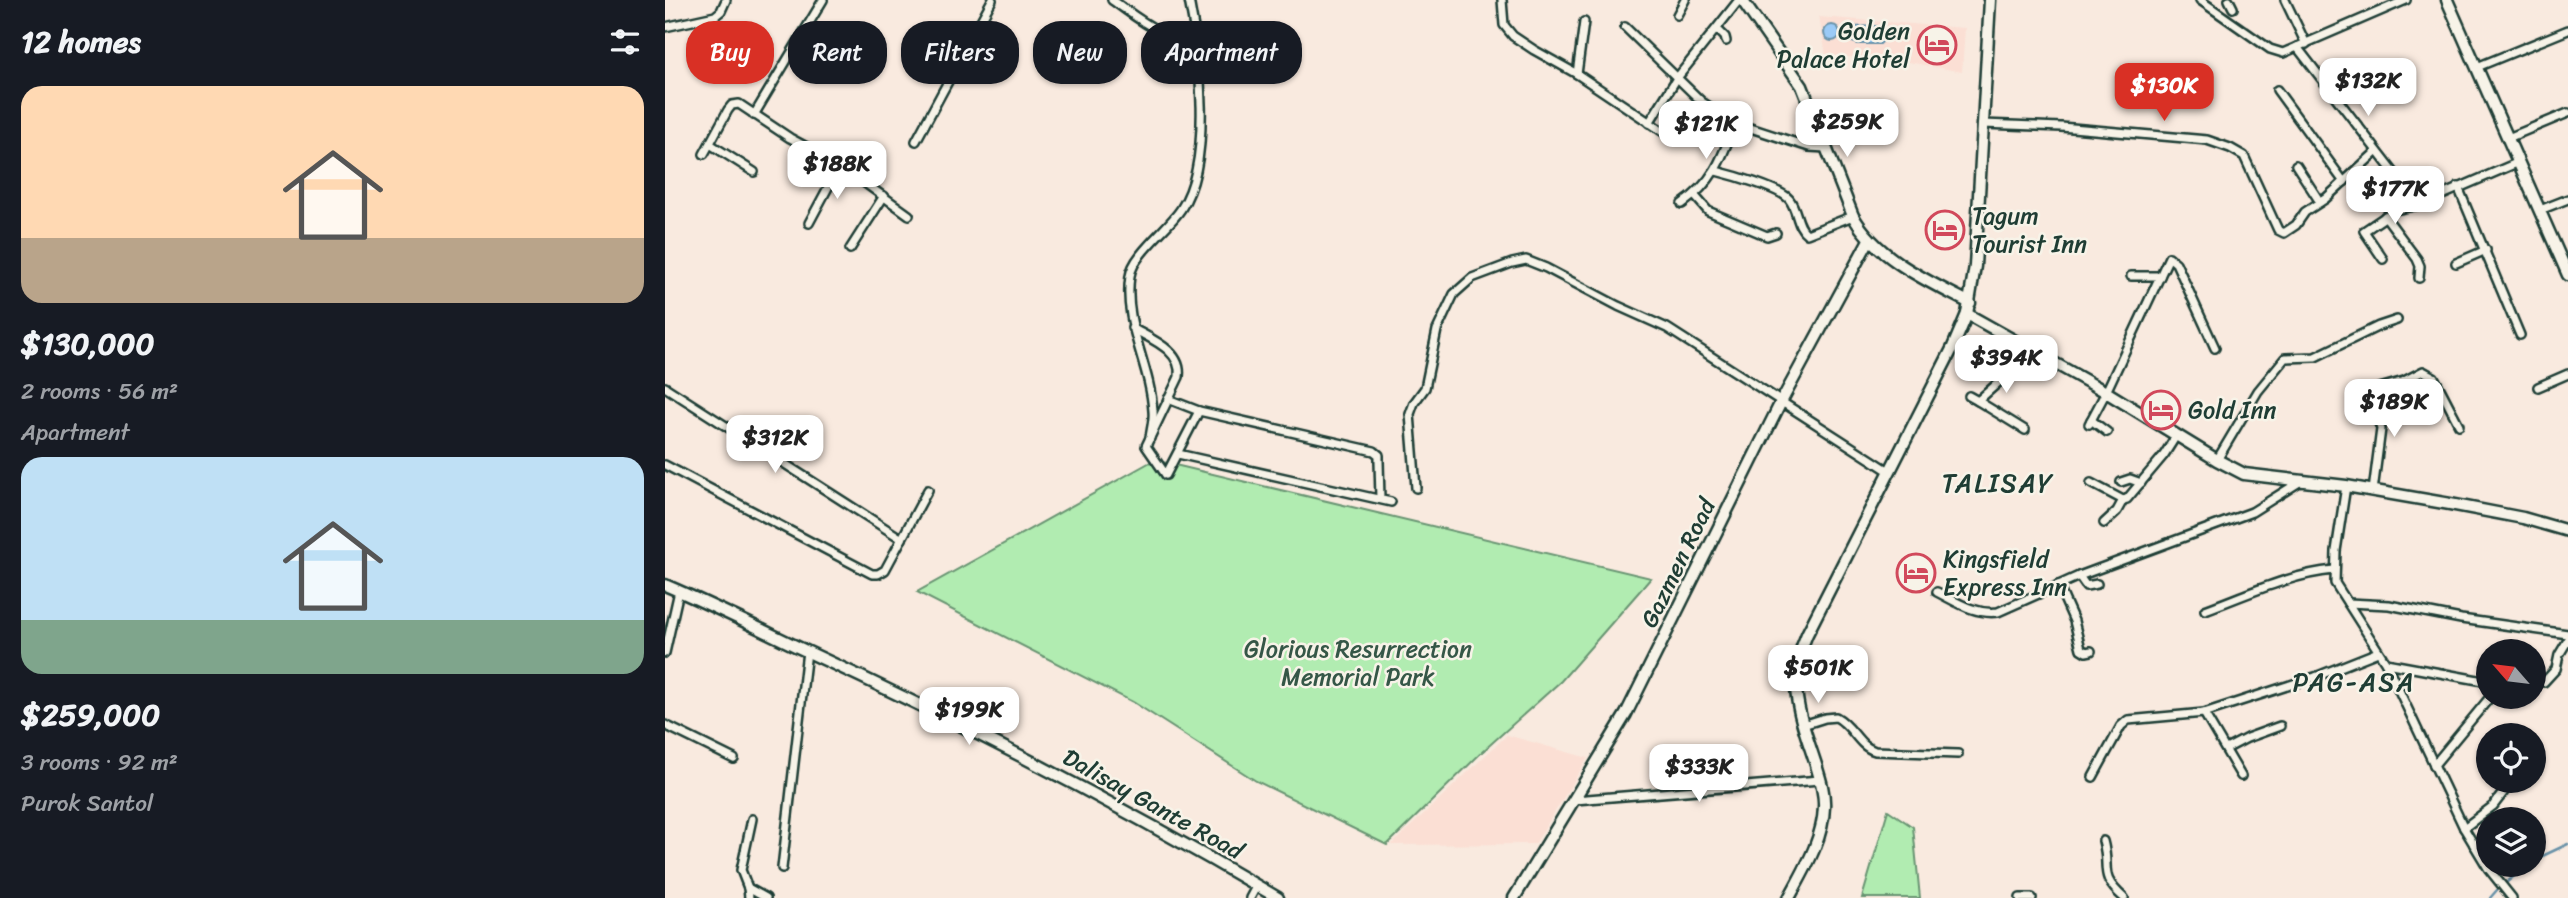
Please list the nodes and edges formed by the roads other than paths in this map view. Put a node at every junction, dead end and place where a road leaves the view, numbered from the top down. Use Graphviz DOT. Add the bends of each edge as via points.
graph roads {
  1 [pos="726,0"];
  2 [pos="823,0"];
  3 [pos="992,0"];
  4 [pos="1112,0"];
  5 [pos="1189,0"];
  6 [pos="1502,0"];
  7 [pos="1685,0"];
  8 [pos="1740,0"];
  9 [pos="1990,0"];
  10 [pos="2200,0"];
  11 [pos="2285,0"];
  12 [pos="2406,0"];
  13 [pos="2447,0"];
  14 [pos="1677,15"];
  15 [pos="1144,21"];
  16 [pos="1193,21"];
  17 [pos="1584,22"];
  18 [pos="665,27"];
  19 [pos="1625,27"];
  20 [pos="1717,29"];
  21 [pos="2568,30"];
  22 [pos="1726,41"];
  23 [pos="2306,44"];
  24 [pos="2297,47"];
  25 [pos="2477,67"];
  26 [pos="1577,74"];
  27 [pos="1677,78"];
  28 [pos="1201,84"];
  29 [pos="2277,90"];
  30 [pos="2568,113"];
  31 [pos="754,115"];
  32 [pos="1649,123"];
  33 [pos="1735,123"];
  34 [pos="1983,124"];
  35 [pos="1668,135"];
  36 [pos="2508,138"];
  37 [pos="916,141"];
  38 [pos="710,144"];
  39 [pos="1826,148"];
  40 [pos="2376,152"];
  41 [pos="704,154"];
  42 [pos="2519,162"];
  43 [pos="840,165"];
  44 [pos="2296,165"];
  45 [pos="1716,171"];
  46 [pos="754,172"];
  47 [pos="2344,183"];
  48 [pos="2458,187"];
  49 [pos="884,196"];
  50 [pos="1695,196"];
  51 [pos="2568,199"];
  52 [pos="2320,202"];
  53 [pos="1682,204"];
  54 [pos="2419,205"];
  55 [pos="2540,210"];
  56 [pos="909,215"];
  57 [pos="1853,216"];
  58 [pos="2385,216"];
  59 [pos="809,223"];
  60 [pos="1776,233"];
  61 [pos="1869,240"];
  62 [pos="850,249"];
  63 [pos="2486,250"];
  64 [pos="2383,259"];
  65 [pos="2456,263"];
  66 [pos="2567,271"];
  67 [pos="2131,276"];
  68 [pos="2160,276"];
  69 [pos="2419,278"];
  70 [pos="1970,303"];
  71 [pos="1968,314"];
  72 [pos="2397,320"];
  73 [pos="1132,327"];
  74 [pos="2520,335"];
  75 [pos="2026,346"];
  76 [pos="2215,348"];
  77 [pos="2568,374"];
  78 [pos="2538,387"];
  79 [pos="666,389"];
  80 [pos="2106,392"];
  81 [pos="1969,396"];
  82 [pos="1168,399"];
  83 [pos="1978,401"];
  84 [pos="1781,402"];
  85 [pos="1199,411"];
  86 [pos="2459,425"];
  87 [pos="2025,430"];
  88 [pos="2107,432"];
  89 [pos="2176,436"];
  90 [pos="1150,438"];
  91 [pos="1178,454"];
  92 [pos="2217,460"];
  93 [pos="665,465"];
  94 [pos="1889,471"];
  95 [pos="2302,481"];
  96 [pos="2121,482"];
  97 [pos="2141,483"];
  98 [pos="2091,484"];
  99 [pos="2346,486"];
  100 [pos="1416,488"];
  101 [pos="928,490"];
  102 [pos="2373,491"];
  103 [pos="1380,499"];
  104 [pos="2123,500"];
  105 [pos="1391,502"];
  106 [pos="2104,523"];
  107 [pos="2568,531"];
  108 [pos="902,539"];
  109 [pos="2334,570"];
  110 [pos="2079,576"];
  111 [pos="2097,584"];
  112 [pos="665,585"];
  113 [pos="2058,586"];
  114 [pos="679,591"];
  115 [pos="1937,592"];
  116 [pos="2348,603"];
  117 [pos="2205,611"];
  118 [pos="2568,634"];
  119 [pos="2568,640"];
  120 [pos="807,651"];
  121 [pos="2091,651"];
  122 [pos="2378,652"];
  123 [pos="665,653"];
  124 [pos="2386,663"];
  125 [pos="2476,680"];
  126 [pos="2546,680"];
  127 [pos="2480,709"];
  128 [pos="2204,713"];
  129 [pos="665,725"];
  130 [pos="1803,725"];
  131 [pos="2280,726"];
  132 [pos="2226,749"];
  133 [pos="1958,754"];
  134 [pos="734,759"];
  135 [pos="2434,765"];
  136 [pos="2241,776"];
  137 [pos="2093,778"];
  138 [pos="1820,779"];
  139 [pos="2503,793"];
  140 [pos="1575,800"];
  141 [pos="752,818"];
  142 [pos="2464,828"];
  143 [pos="2103,841"];
  144 [pos="2475,845"];
  145 [pos="782,868"];
  146 [pos="2498,877"];
  147 [pos="1257,885"];
  148 [pos="748,888"];
  149 [pos="749,898"];
  150 [pos="766,898"];
  151 [pos="1250,898"];
  152 [pos="1278,898"];
  153 [pos="1514,898"];
  154 [pos="1789,898"];
  155 [pos="2020,898"];
  156 [pos="2032,898"];
  157 [pos="2124,898"];
  158 [pos="2511,898"];
  1 -- 18 [label="street" via="715,16"];
  2 -- 31 [label="street"];
  3 -- 37 [label="street"];
  4 -- 15 [label="street"];
  5 -- 16 [label="street"];
  6 -- 26 [label="street" via="1504,25 1513,36"];
  7 -- 14 [label="street"];
  8 -- 20 [label="street"];
  8 -- 39 [label="street" via="1802,86"];
  9 -- 34 [label="street"];
  10 -- 24 [label="street" via="2275,52"];
  11 -- 23 [label="street"];
  12 -- 23 [label="street"];
  13 -- 25 [label="street"];
  17 -- 26 [label="street"];
  19 -- 27 [label="street"];
  20 -- 22 [label="street"];
  20 -- 27 [label="street"];
  21 -- 25 [label="street"];
  23 -- 24 [label="street"];
  24 -- 40 [label="street"];
  25 -- 36 [label="street"];
  26 -- 32 [label="street"];
  27 -- 32 [label="street"];
  27 -- 33 [label="street" via="1702,102"];
  28 -- 73 [label="street" via="1199,165 1181,210 1135,260 1128,294"];
  29 -- 47 [label="street"];
  30 -- 36 [label="street"];
  31 -- 38 [label="street" via="739,104 732,105"];
  31 -- 43 [label="street"];
  32 -- 35 [label="street"];
  33 -- 39 [label="street" via="1809,147"];
  33 -- 45 [label="street"];
  34 -- 52 [label="street" via="2218,143 2243,156 2278,230 2284,233"];
  34 -- 70 [label="street"];
  36 -- 42 [label="street"];
  38 -- 41 [label="street"];
  38 -- 46 [label="street"];
  39 -- 57 [label="street"];
  40 -- 47 [label="street"];
  40 -- 54 [label="street"];
  42 -- 48 [label="street"];
  42 -- 55 [label="street"];
  43 -- 49 [label="street"];
  43 -- 59 [label="street"];
  44 -- 52 [label="street"];
  45 -- 50 [label="street"];
  45 -- 57 [label="street" via="1786,197 1807,234"];
  47 -- 52 [label="street"];
  48 -- 54 [label="street"];
  48 -- 63 [label="street"];
  49 -- 56 [label="street"];
  49 -- 62 [label="street"];
  50 -- 53 [label="street"];
  50 -- 60 [label="street" via="1707,211 1767,236"];
  51 -- 55 [label="street"];
  54 -- 58 [label="street"];
  55 -- 66 [label="street"];
  57 -- 61 [label="street"];
  58 -- 64 [label="street" via="2364,231"];
  58 -- 69 [label="street" via="2417,259"];
  61 -- 70 [label="street" via="1914,273"];
  61 -- 84 [label="street, Gazmen Road"];
  63 -- 65 [label="street"];
  63 -- 74 [label="street"];
  67 -- 68 [label="street"];
  68 -- 76 [label="street" via="2167,259 2172,258"];
  68 -- 80 [label="street"];
  70 -- 71 [label="street"];
  71 -- 75 [label="street"];
  71 -- 94 [label="street"];
  72 -- 92 [label="street" via="2315,358 2285,358 2258,391"];
  73 -- 82 [label="street" via="1178,361 1179,377"];
  73 -- 90 [label="street" via="1152,405"];
  75 -- 80 [label="street"];
  75 -- 83 [label="street" via="2009,373"];
  77 -- 78 [label="street"];
  79 -- 108 [label="street"];
  80 -- 88 [label="street" via="2090,422"];
  80 -- 89 [label="street"];
  81 -- 83 [label="street"];
  82 -- 85 [label="street"];
  82 -- 90 [label="street"];
  83 -- 87 [label="street"];
  84 -- 94 [label="street"];
  84 -- 100 [label="street" via="1667,328 1521,260 1472,278 1447,304 1425,388 1411,408"];
  84 -- 140 [label="street, Gazmen Road" via="1626,714"];
  85 -- 91 [label="street"];
  85 -- 103 [label="street" via="1374,451 1379,455"];
  86 -- 102 [label="street" via="2430,373 2369,391 2366,401 2381,429"];
  89 -- 92 [label="street"];
  89 -- 97 [label="street"];
  90 -- 91 [label="street" via="1146,446 1166,475"];
  91 -- 103 [label="street"];
  92 -- 95 [label="street" via="2244,474"];
  93 -- 108 [label="street" via="872,574 885,570"];
  94 -- 130 [label="street" via="1800,648 1794,683"];
  95 -- 99 [label="street"];
  95 -- 110 [label="street" via="2252,512"];
  96 -- 97 [label="street"];
  97 -- 104 [label="street"];
  98 -- 104 [label="street"];
  99 -- 102 [label="street"];
  99 -- 109 [label="street"];
  101 -- 108 [label="street"];
  102 -- 107 [label="street" via="2523,518"];
  103 -- 105 [label="street"];
  104 -- 106 [label="street"];
  109 -- 116 [label="street" via="2335,583"];
  109 -- 117 [label="street" via="2289,580"];
  110 -- 111 [label="street" via="2085,586"];
  110 -- 113 [label="street"];
  112 -- 114 [label="street, Dalisay Gante Road"];
  113 -- 115 [label="street" via="1989,613 1972,610"];
  113 -- 121 [label="street" via="2081,649"];
  114 -- 120 [label="street, Dalisay Gante Road"];
  114 -- 123 [label="street"];
  116 -- 118 [label="street" via="2389,605"];
  116 -- 122 [label="street"];
  119 -- 126 [label="street" via="2556,669"];
  120 -- 145 [label="street"];
  120 -- 147 [label="street, Dalisay Gante Road" via="1062,777"];
  122 -- 124 [label="street"];
  122 -- 128 [label="street"];
  124 -- 125 [label="street"];
  124 -- 135 [label="street"];
  127 -- 135 [label="street"];
  128 -- 132 [label="street"];
  128 -- 137 [label="street" via="2128,720"];
  129 -- 134 [label="street"];
  130 -- 133 [label="street" via="1836,717 1868,749"];
  130 -- 138 [label="street"];
  131 -- 132 [label="street"];
  132 -- 136 [label="street"];
  135 -- 142 [label="street"];
  138 -- 140 [label="street"];
  138 -- 154 [label="street" via="1824,804 1820,832"];
  139 -- 142 [label="street"];
  140 -- 153 [label="street, Gazmen Road"];
  141 -- 148 [label="street" via="741,870"];
  142 -- 144 [label="street"];
  143 -- 157 [label="street" via="2106,878"];
  146 -- 158 [label="street"];
  147 -- 151 [label="street"];
  147 -- 152 [label="street, Dalisay Gante Road"];
  148 -- 149 [label="street"];
  148 -- 150 [label="street"];
  155 -- 156 [label="street"];
}
